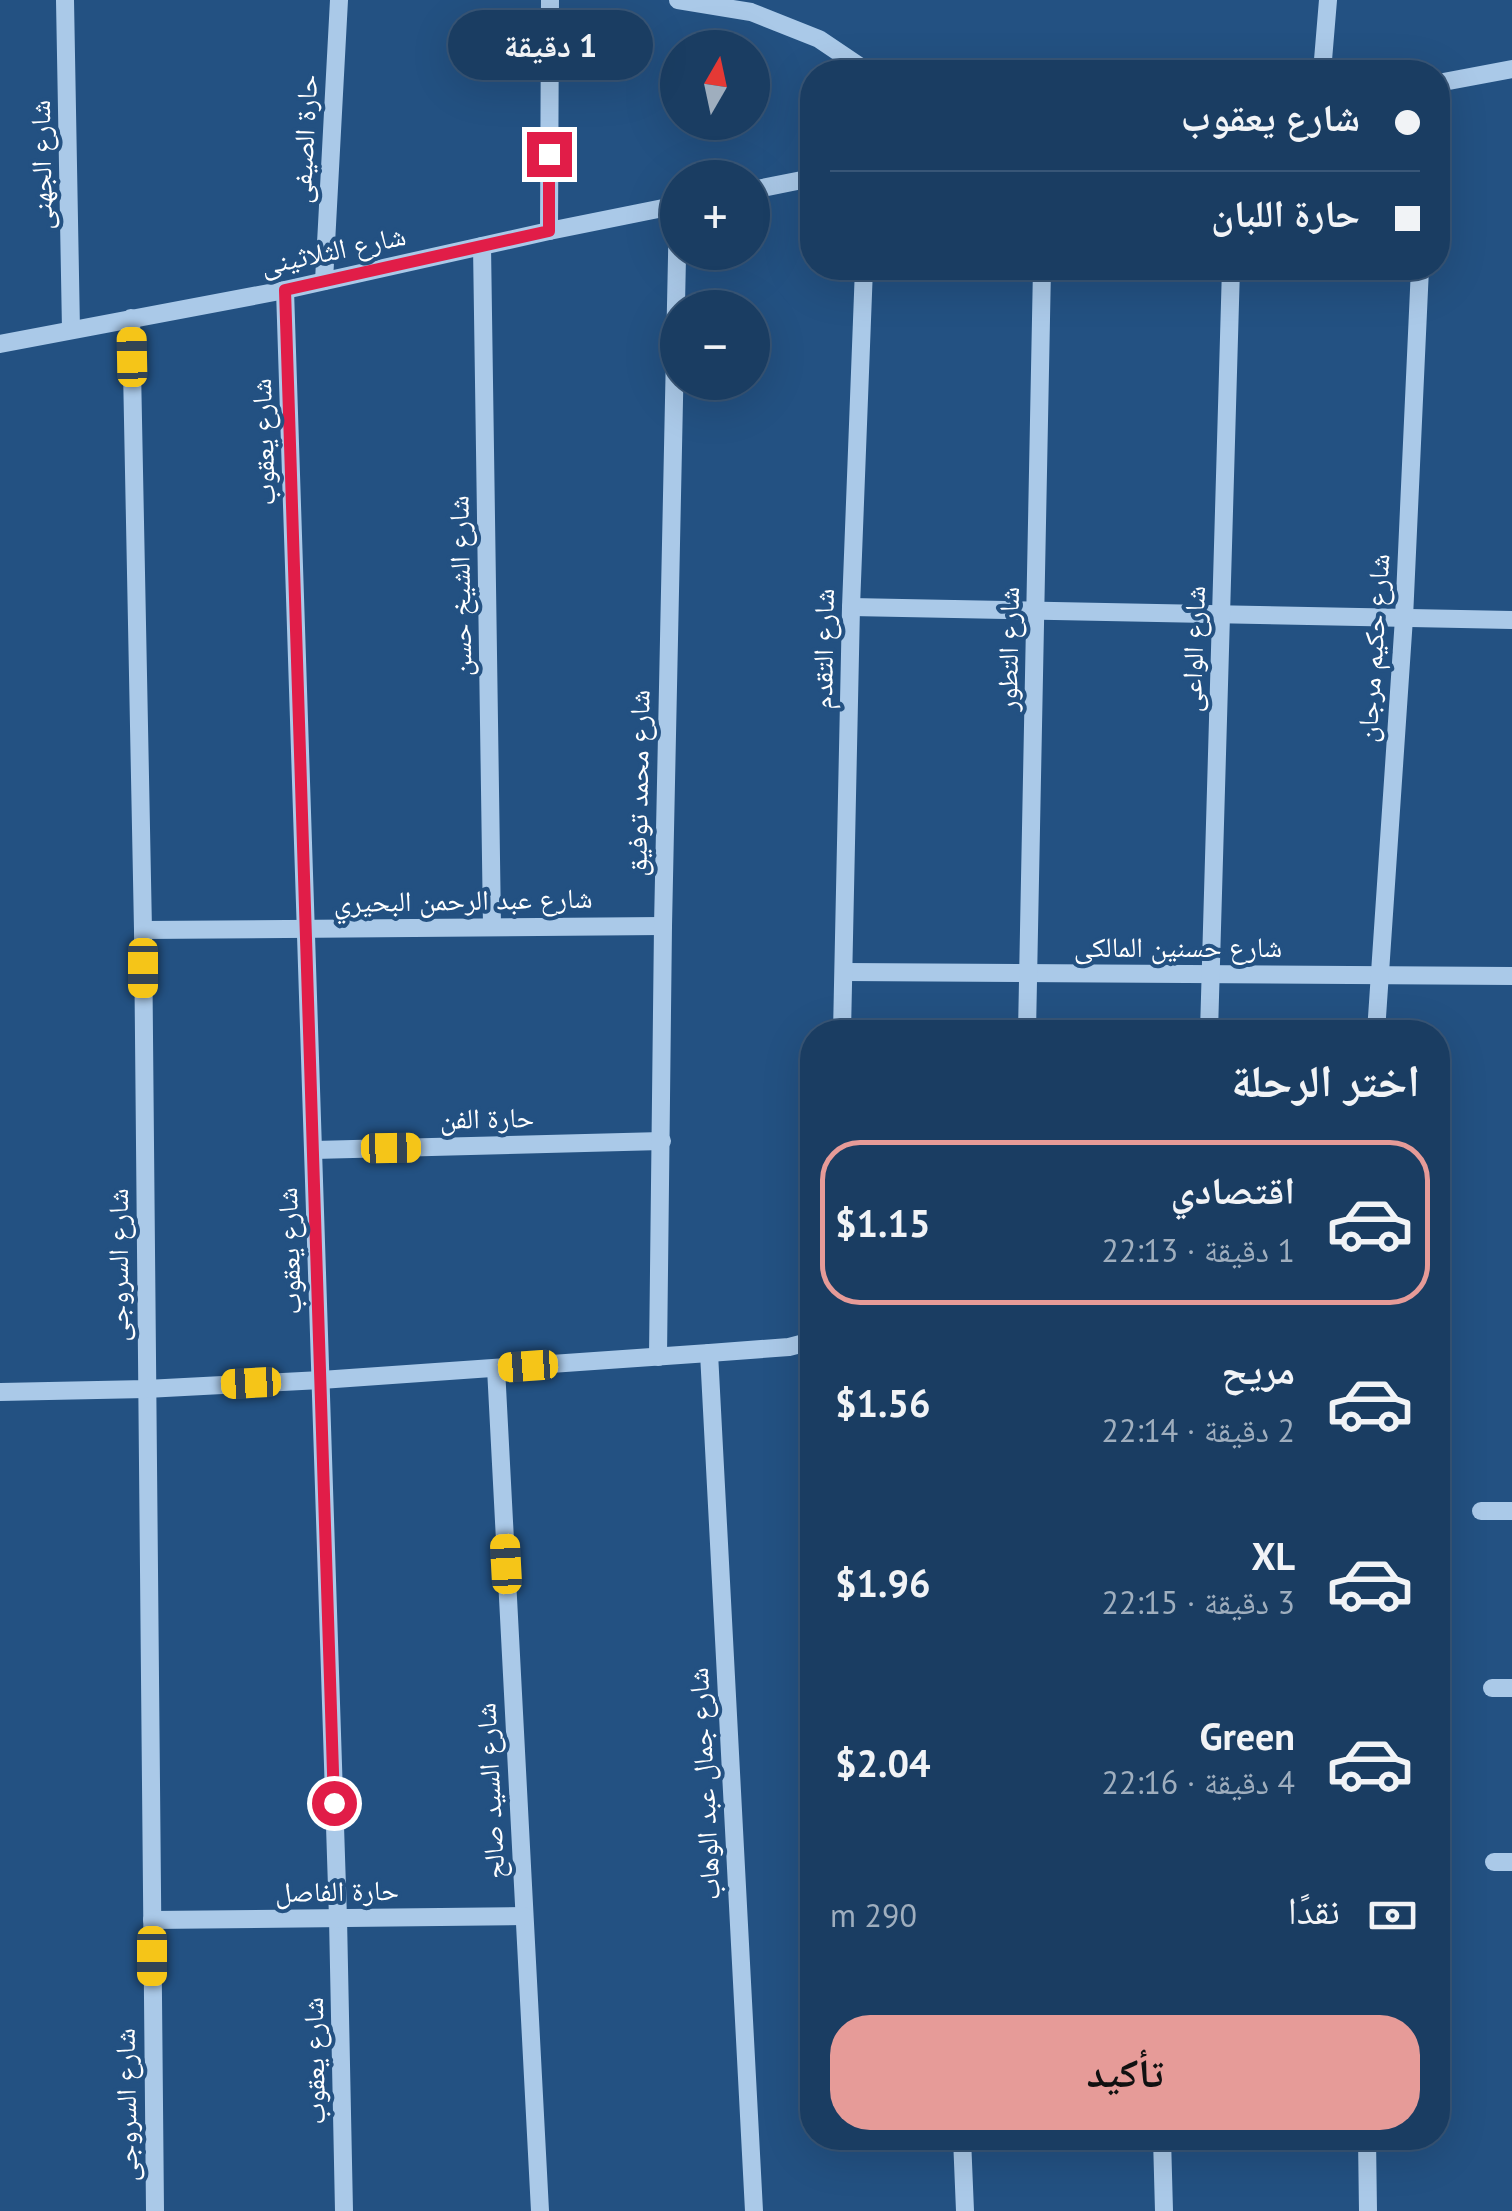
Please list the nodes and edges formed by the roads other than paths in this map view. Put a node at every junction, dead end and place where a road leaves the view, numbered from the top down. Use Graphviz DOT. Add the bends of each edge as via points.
graph roads {
  1 [pos="65,0"];
  2 [pos="339,0"];
  3 [pos="550,0"];
  4 [pos="678,0"];
  5 [pos="1328,0"];
  6 [pos="850,60"];
  7 [pos="1323,60"];
  8 [pos="1512,70"];
  9 [pos="1450,81"];
  10 [pos="800,180"];
  11 [pos="770,186"];
  12 [pos="660,210"];
  13 [pos="549,231"];
  14 [pos="482,246"];
  15 [pos="677,270"];
  16 [pos="864,280"];
  17 [pos="1042,280"];
  18 [pos="1231,280"];
  19 [pos="1419,280"];
  20 [pos="324,281"];
  21 [pos="285,290"];
  22 [pos="131,318"];
  23 [pos="71,330"];
  24 [pos="0,344"];
  25 [pos="851,608"];
  26 [pos="1036,611"];
  27 [pos="1222,614"];
  28 [pos="1404,618"];
  29 [pos="1512,620"];
  30 [pos="492,926"];
  31 [pos="663,926"];
  32 [pos="307,929"];
  33 [pos="143,930"];
  34 [pos="844,972"];
  35 [pos="1028,973"];
  36 [pos="1211,975"];
  37 [pos="1379,976"];
  38 [pos="1512,976"];
  39 [pos="842,1020"];
  40 [pos="1027,1020"];
  41 [pos="1209,1020"];
  42 [pos="1377,1020"];
  43 [pos="662,1141"];
  44 [pos="314,1150"];
  45 [pos="800,1344"];
  46 [pos="709,1353"];
  47 [pos="658,1357"];
  48 [pos="496,1368"];
  49 [pos="321,1380"];
  50 [pos="146,1389"];
  51 [pos="0,1392"];
  52 [pos="1481,1511"];
  53 [pos="1512,1511"];
  54 [pos="1492,1688"];
  55 [pos="1512,1688"];
  56 [pos="524,1916"];
  57 [pos="338,1918"];
  58 [pos="152,1920"];
  59 [pos="962,2150"];
  60 [pos="1162,2150"];
  61 [pos="1367,2150"];
  62 [pos="155,2211"];
  63 [pos="344,2211"];
  64 [pos="540,2211"];
  65 [pos="754,2211"];
  66 [pos="965,2211"];
  67 [pos="1164,2211"];
  68 [pos="1368,2211"];
  1 -- 23 [label="street, شارع الجهنى"];
  2 -- 20 [label="street, حارة الصيفى"];
  3 -- 13 [label="street"];
  4 -- 6 [label="street" via="751,12"];
  5 -- 7 [label="street"];
  8 -- 9 [label="street"];
  10 -- 11 [label="street"];
  12 -- 13 [label="street, شارع الثلاثينى"];
  13 -- 14 [label="street, شارع الثلاثينى"];
  14 -- 20 [label="street, شارع الثلاثينى"];
  14 -- 30 [label="street, شارع الشيخ حسن"];
  15 -- 31 [label="street, شارع محمد توفيق"];
  16 -- 25 [label="street, شارع التقدم"];
  17 -- 26 [label="street, شارع التطور"];
  18 -- 27 [label="street, شارع الواعى"];
  19 -- 28 [label="street, شارع حكيم مرجان"];
  20 -- 21 [label="street, شارع الثلاثينى"];
  21 -- 22 [label="street, شارع الثلاثينى"];
  21 -- 32 [label="street, شارع يعقوب"];
  22 -- 23 [label="street, شارع الثلاثينى"];
  22 -- 33 [label="street, شارع السروجى"];
  23 -- 24 [label="street, شارع الثلاثينى"];
  25 -- 26 [label="street"];
  25 -- 34 [label="street, شارع التقدم"];
  26 -- 27 [label="street"];
  26 -- 35 [label="street, شارع التطور"];
  27 -- 28 [label="street"];
  27 -- 36 [label="street, شارع الواعى"];
  28 -- 29 [label="street"];
  28 -- 37 [label="street, شارع حكيم مرجان"];
  30 -- 31 [label="street, شارع عبد الرحمن البحيري"];
  30 -- 32 [label="street, شارع عبد الرحمن البحيري"];
  31 -- 43 [label="street, شارع محمد توفيق"];
  32 -- 33 [label="street, شارع عبد الرحمن البحيري"];
  32 -- 44 [label="street, شارع يعقوب"];
  33 -- 50 [label="street, شارع السروجى"];
  34 -- 35 [label="street, شارع حسنين المالكى"];
  34 -- 39 [label="street, شارع التقدم"];
  35 -- 36 [label="street, شارع حسنين المالكى"];
  35 -- 40 [label="street, شارع التطور"];
  36 -- 37 [label="street, شارع حسنين المالكى"];
  36 -- 41 [label="street, شارع الواعى"];
  37 -- 38 [label="street, شارع حسنين المالكى"];
  37 -- 42 [label="street, شارع حكيم مرجان"];
  43 -- 44 [label="street, حارة الفن"];
  43 -- 47 [label="street, شارع محمد توفيق"];
  44 -- 49 [label="street, شارع يعقوب"];
  45 -- 46 [label="street"];
  46 -- 47 [label="street"];
  46 -- 65 [label="street, شارع جمال عبد الوهاب"];
  47 -- 48 [label="street"];
  48 -- 49 [label="street"];
  48 -- 56 [label="street, شارع السيد صالح"];
  49 -- 50 [label="street"];
  49 -- 57 [label="street, شارع يعقوب"];
  50 -- 51 [label="street"];
  50 -- 58 [label="street, شارع السروجى"];
  52 -- 53 [label="street"];
  54 -- 55 [label="street"];
  56 -- 57 [label="street, حارة الفاصل"];
  56 -- 64 [label="street, شارع السيد صالح"];
  57 -- 58 [label="street, حارة الفاصل"];
  57 -- 63 [label="street, شارع يعقوب"];
  58 -- 62 [label="street, شارع السروجى"];
  59 -- 66 [label="street"];
  60 -- 67 [label="street"];
  61 -- 68 [label="street"];
}
